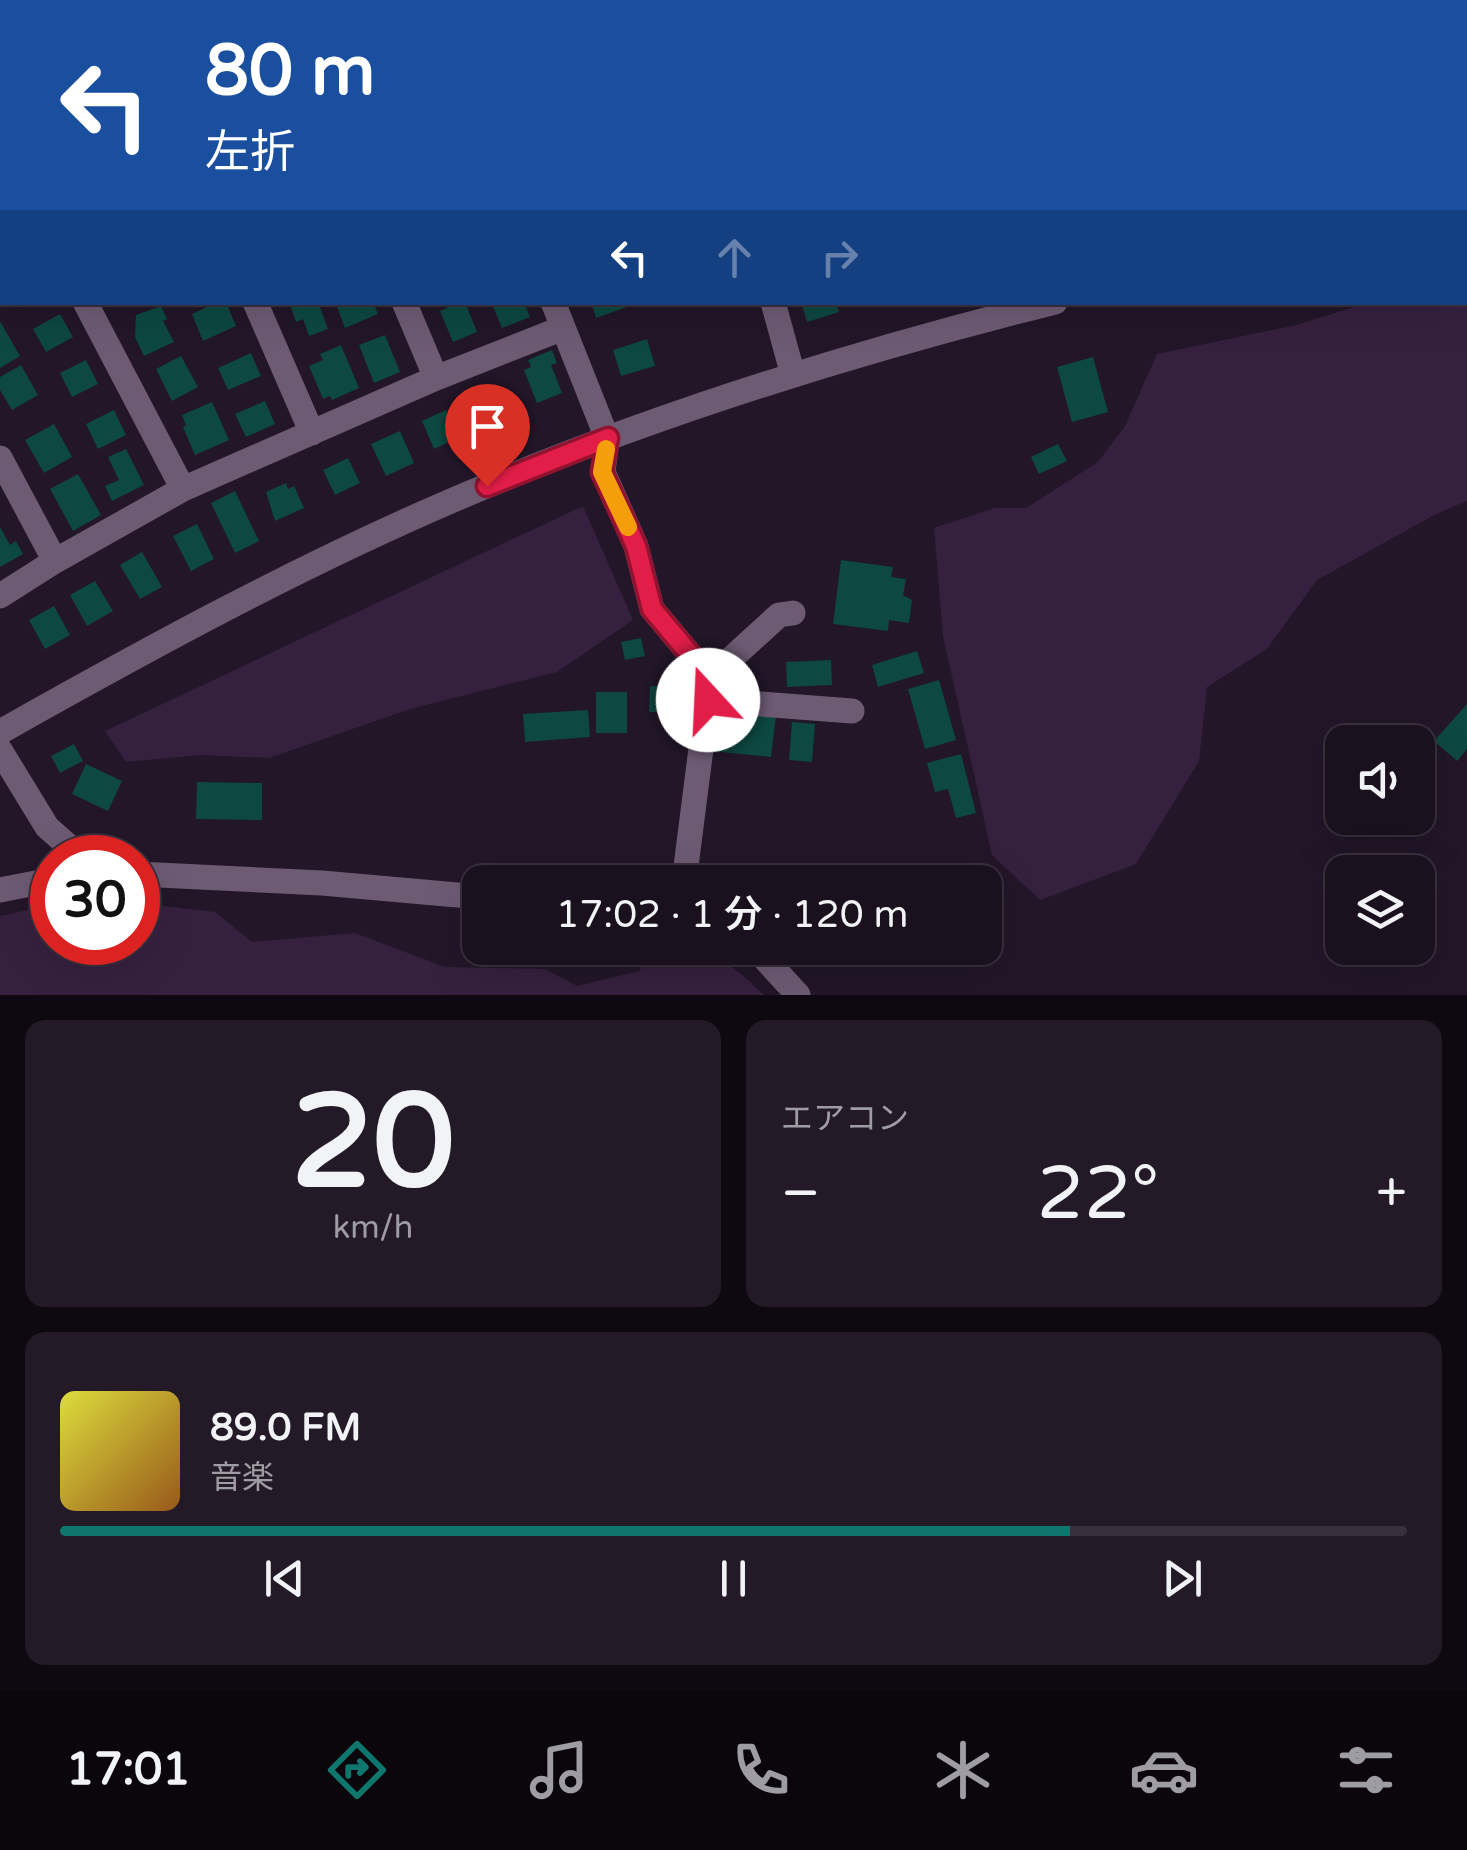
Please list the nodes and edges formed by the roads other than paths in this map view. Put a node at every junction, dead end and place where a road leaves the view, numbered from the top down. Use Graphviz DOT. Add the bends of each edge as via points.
graph roads {
  1 [pos="87,305"];
  2 [pos="256,305"];
  3 [pos="405,305"];
  4 [pos="554,305"];
  5 [pos="774,305"];
  6 [pos="1043,305"];
  7 [pos="563,328"];
  8 [pos="793,374"];
  9 [pos="436,378"];
  10 [pos="312,433"];
  11 [pos="608,438"];
  12 [pos="0,458"];
  13 [pos="183,489"];
  14 [pos="55,561"];
  15 [pos="0,596"];
  16 [pos="793,614"];
  17 [pos="709,689"];
  18 [pos="852,711"];
  19 [pos="0,732"];
  20 [pos="0,750"];
  21 [pos="55,835"];
  22 [pos="686,865"];
  23 [pos="160,875"];
  24 [pos="30,884"];
  25 [pos="0,890"];
  26 [pos="462,895"];
  27 [pos="771,965"];
  28 [pos="798,995"];
  1 -- 13 [label="street"];
  2 -- 10 [label="street"];
  3 -- 9 [label="street"];
  4 -- 7 [label="street"];
  5 -- 8 [label="street"];
  6 -- 8 [label="street"];
  7 -- 9 [label="street"];
  7 -- 11 [label="street"];
  8 -- 11 [label="street"];
  9 -- 10 [label="street"];
  10 -- 13 [label="street"];
  11 -- 17 [label="street" via="602,472 636,546 652,609"];
  11 -- 19 [label="street" via="456,498 170,636"];
  12 -- 14 [label="street"];
  13 -- 14 [label="street"];
  14 -- 15 [label="street"];
  16 -- 17 [label="street" via="780,615"];
  17 -- 18 [label="street"];
  17 -- 22 [label="street"];
  20 -- 21 [label="street"];
  23 -- 26 [label="street"];
  24 -- 25 [label="street"];
  27 -- 28 [label="street"];
}
